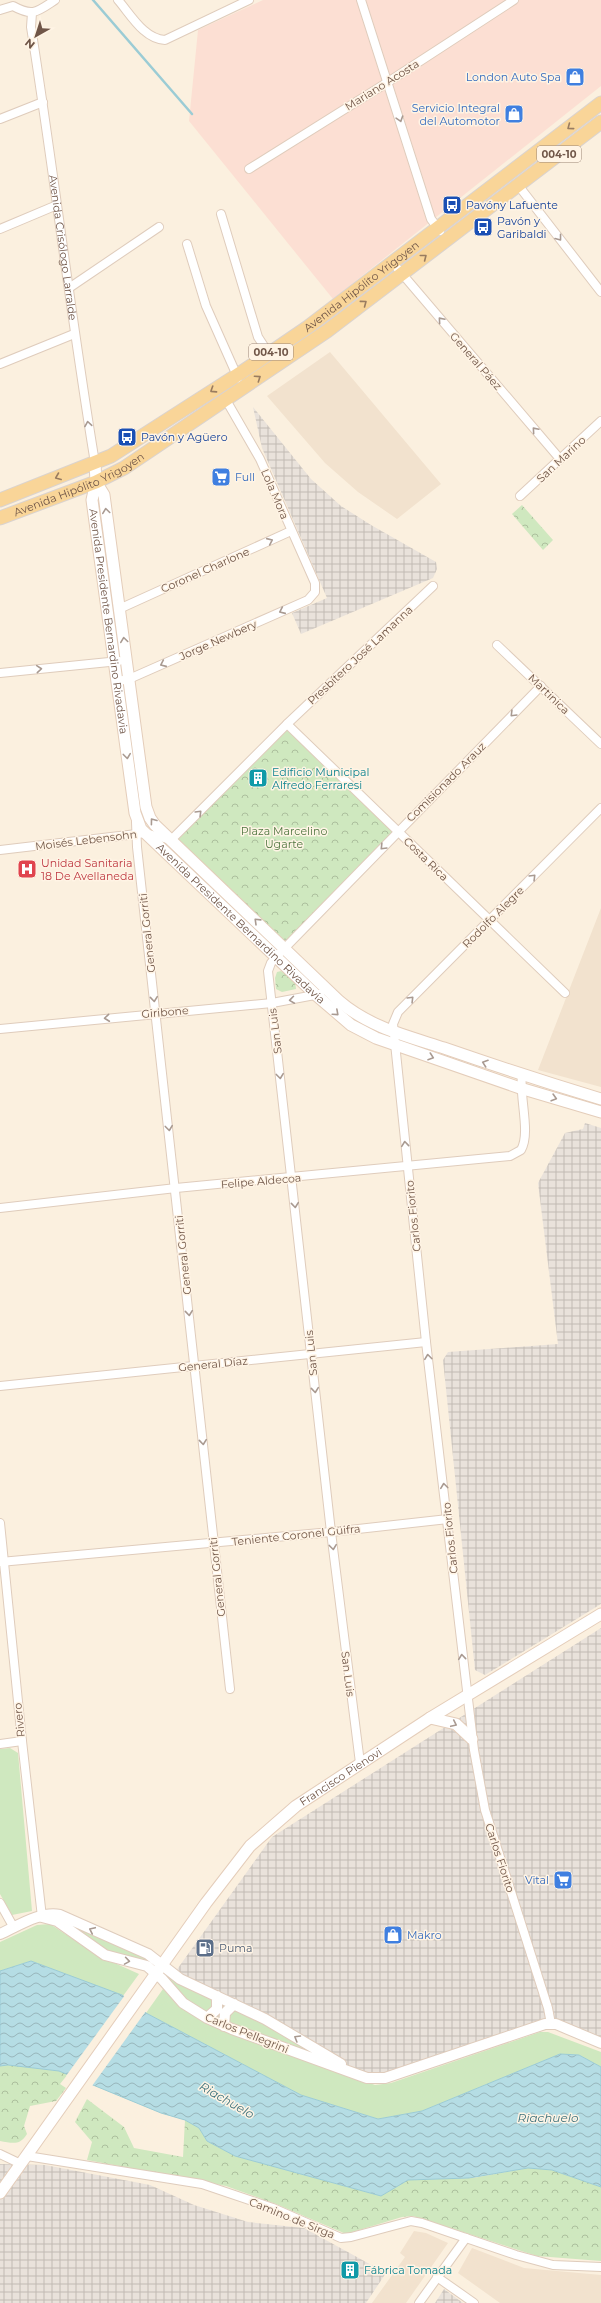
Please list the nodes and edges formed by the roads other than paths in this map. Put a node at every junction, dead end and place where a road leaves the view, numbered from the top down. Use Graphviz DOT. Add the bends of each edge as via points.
graph roads {
  1 [pos="55,0"];
  2 [pos="118,0"];
  3 [pos="249,0"];
  4 [pos="360,0"];
  5 [pos="514,0"];
  6 [pos="0,10"];
  7 [pos="32,13"];
  8 [pos="388,82"];
  9 [pos="43,102"];
  10 [pos="601,103"];
  11 [pos="0,119"];
  12 [pos="601,122"];
  13 [pos="248,169"];
  14 [pos="518,185"];
  15 [pos="57,205"];
  16 [pos="221,214"];
  17 [pos="159,227"];
  18 [pos="437,227"];
  19 [pos="0,229"];
  20 [pos="446,239"];
  21 [pos="187,244"];
  22 [pos="392,262"];
  23 [pos="401,274"];
  24 [pos="69,288"];
  25 [pos="601,292"];
  26 [pos="74,334"];
  27 [pos="269,354"];
  28 [pos="0,364"];
  29 [pos="237,375"];
  30 [pos="243,388"];
  31 [pos="226,400"];
  32 [pos="601,421"];
  33 [pos="560,459"];
  34 [pos="95,463"];
  35 [pos="96,482"];
  36 [pos="520,496"];
  37 [pos="0,500"];
  38 [pos="0,518"];
  39 [pos="291,531"];
  40 [pos="433,586"];
  41 [pos="315,592"];
  42 [pos="119,609"];
  43 [pos="497,645"];
  44 [pos="127,660"];
  45 [pos="115,662"];
  46 [pos="0,672"];
  47 [pos="129,679"];
  48 [pos="118,681"];
  49 [pos="540,686"];
  50 [pos="287,724"];
  51 [pos="601,744"];
  52 [pos="601,808"];
  53 [pos="397,831"];
  54 [pos="140,834"];
  55 [pos="171,840"];
  56 [pos="0,850"];
  57 [pos="489,921"];
  58 [pos="285,948"];
  59 [pos="276,957"];
  60 [pos="330,992"];
  61 [pos="565,993"];
  62 [pos="316,995"];
  63 [pos="272,1003"];
  64 [pos="156,1013"];
  65 [pos="0,1029"];
  66 [pos="393,1031"];
  67 [pos="394,1044"];
  68 [pos="522,1075"];
  69 [pos="520,1088"];
  70 [pos="601,1099"];
  71 [pos="601,1112"];
  72 [pos="408,1165"];
  73 [pos="292,1178"];
  74 [pos="176,1188"];
  75 [pos="0,1208"];
  76 [pos="426,1342"];
  77 [pos="311,1354"];
  78 [pos="195,1366"];
  79 [pos="0,1386"];
  80 [pos="448,1519"];
  81 [pos="0,1523"];
  82 [pos="331,1532"];
  83 [pos="213,1543"];
  84 [pos="2,1562"];
  85 [pos="601,1614"];
  86 [pos="230,1689"];
  87 [pos="466,1696"];
  88 [pos="430,1718"];
  89 [pos="472,1739"];
  90 [pos="22,1741"];
  91 [pos="0,1744"];
  92 [pos="360,1762"];
  93 [pos="0,1903"];
  94 [pos="42,1917"];
  95 [pos="14,1928"];
  96 [pos="0,1934"];
  97 [pos="110,1938"];
  98 [pos="101,1953"];
  99 [pos="159,1968"];
  100 [pos="217,1996"];
  101 [pos="234,2004"];
  102 [pos="206,2018"];
  103 [pos="550,2024"];
  104 [pos="224,2026"];
  105 [pos="601,2044"];
  106 [pos="361,2076"];
  107 [pos="0,2154"];
  108 [pos="24,2160"];
  109 [pos="0,2194"];
  110 [pos="466,2238"];
  111 [pos="601,2267"];
  112 [pos="437,2277"];
  113 [pos="419,2303"];
  114 [pos="474,2303"];
  1 -- 7 [label="street"];
  2 -- 3 [label="street" via="147,34 157,40 165,40"];
  4 -- 8 [label="street"];
  5 -- 8 [label="street, Mariano Acosta"];
  6 -- 7 [label="street" via="13,6 25,13"];
  7 -- 9 [label="street, Avenida Crisólogo Larralde"];
  8 -- 13 [label="street, Mariano Acosta"];
  8 -- 18 [label="street, one-way" via="432,219"];
  9 -- 11 [label="street"];
  9 -- 15 [label="street, Avenida Crisólogo Larralde"];
  10 -- 18 [label="main road, Avenida Hipólito Yrigoyen / 004-10, one-way"];
  12 -- 14 [label="main road, Avenida Hipólito Yrigoyen / 004-10"];
  14 -- 20 [label="main road, Avenida Hipólito Yrigoyen / 004-10"];
  14 -- 25 [label="street, one-way"];
  15 -- 19 [label="street"];
  15 -- 24 [label="street, Avenida Crisólogo Larralde"];
  16 -- 27 [label="street" via="258,336"];
  17 -- 24 [label="street"];
  18 -- 20 [label="street"];
  18 -- 22 [label="main road, Avenida Hipólito Yrigoyen / 004-10"];
  23 -- 20 [label="main road, Avenida Hipólito Yrigoyen / 004-10, one-way"];
  21 -- 29 [label="street" via="206,306"];
  22 -- 23 [label="street, General Páez"];
  22 -- 27 [label="main road, Avenida Hipólito Yrigoyen / 004-10"];
  30 -- 23 [label="main road, Avenida Hipólito Yrigoyen / 004-10, one-way" via="316,339"];
  33 -- 23 [label="street, General Páez, one-way"];
  24 -- 26 [label="street, Avenida Crisólogo Larralde"];
  26 -- 28 [label="street"];
  34 -- 26 [label="street, Avenida Crisólogo Larralde, one-way"];
  27 -- 29 [label="main road, Avenida Hipólito Yrigoyen / 004-10"];
  29 -- 30 [label="street"];
  29 -- 34 [label="main road, Avenida Hipólito Yrigoyen / 004-10, one-way" via="116,453"];
  30 -- 31 [label="main road, Avenida Hipólito Yrigoyen / 004-10"];
  31 -- 35 [label="main road, Avenida Hipólito Yrigoyen / 004-10" via="124,468"];
  31 -- 39 [label="street, Lola Mora" via="260,460"];
  32 -- 33 [label="street, San Marino"];
  33 -- 36 [label="street, San Marino"];
  34 -- 35 [label="main road, Avenida Crisólogo Larralde"];
  34 -- 37 [label="main road, Avenida Hipólito Yrigoyen / 004-10, one-way"];
  35 -- 38 [label="main road, Avenida Hipólito Yrigoyen / 004-10"];
  42 -- 35 [label="main road, Avenida Presidente Bernardino Rivadavia, one-way" via="104,495"];
  35 -- 45 [label="main road, Avenida Presidente Bernardino Rivadavia" via="92,500"];
  39 -- 41 [label="street, Lola Mora" via="315,583"];
  42 -- 39 [label="street, Coronel Charlone, one-way"];
  40 -- 50 [label="street, Presbítero José Lamanna"];
  41 -- 47 [label="street, Jorge Newbery, one-way" via="308,600"];
  44 -- 42 [label="main road, Avenida Presidente Bernardino Rivadavia, one-way"];
  43 -- 49 [label="street, Martinica"];
  44 -- 45 [label="street"];
  44 -- 47 [label="main road, Avenida Presidente Bernardino Rivadavia"];
  46 -- 45 [label="street, one-way"];
  45 -- 48 [label="main road, Avenida Presidente Bernardino Rivadavia"];
  47 -- 48 [label="street, Jorge Newbery"];
  55 -- 47 [label="main road, Avenida Presidente Bernardino Rivadavia, one-way" via="155,825 148,813"];
  48 -- 54 [label="main road, Avenida Presidente Bernardino Rivadavia, one-way" via="136,821"];
  49 -- 51 [label="street, Martinica"];
  49 -- 53 [label="street, Comisionado Arauz, one-way"];
  50 -- 53 [label="street, Costa Rica"];
  55 -- 50 [label="street, Presbítero José Lamanna, one-way"];
  57 -- 52 [label="street, Rodolfo Alegre, one-way"];
  53 -- 57 [label="street, Costa Rica"];
  53 -- 58 [label="street, Comisionado Arauz, one-way"];
  54 -- 55 [label="street, Moisés Lebensohn"];
  54 -- 56 [label="street, Moisés Lebensohn"];
  54 -- 59 [label="main road, Avenida Presidente Bernardino Rivadavia"];
  54 -- 64 [label="street, General Gorriti, one-way"];
  58 -- 55 [label="main road, Avenida Presidente Bernardino Rivadavia, one-way"];
  57 -- 61 [label="street, Costa Rica"];
  66 -- 57 [label="street, Rodolfo Alegre, one-way" via="394,1018 398,1012"];
  58 -- 59 [label="street, San Luis"];
  58 -- 60 [label="main road, Avenida Presidente Bernardino Rivadavia"];
  59 -- 62 [label="main road, Avenida Presidente Bernardino Rivadavia"];
  59 -- 63 [label="street, San Luis" via="268,971"];
  60 -- 62 [label="street, Giribone"];
  60 -- 66 [label="main road, Avenida Presidente Bernardino Rivadavia" via="360,1017"];
  62 -- 63 [label="street, Giribone, one-way"];
  62 -- 67 [label="main road, Avenida Presidente Bernardino Rivadavia, one-way" via="362,1032"];
  63 -- 64 [label="street, Giribone"];
  63 -- 73 [label="street, San Luis, one-way"];
  64 -- 65 [label="street, Giribone, one-way"];
  64 -- 74 [label="street, General Gorriti, one-way"];
  66 -- 67 [label="street, Rodolfo Alegre"];
  68 -- 66 [label="main road, Avenida Presidente Bernardino Rivadavia, one-way"];
  67 -- 69 [label="main road, Avenida Presidente Bernardino Rivadavia, one-way"];
  72 -- 67 [label="street, Carlos Fiorito, one-way"];
  68 -- 69 [label="street"];
  68 -- 70 [label="main road, Avenida Presidente Bernardino Rivadavia"];
  69 -- 71 [label="main road, Avenida Presidente Bernardino Rivadavia, one-way"];
  69 -- 72 [label="street, Felipe Aldecoa" via="525,1140 521,1150 510,1156"];
  72 -- 73 [label="street, Felipe Aldecoa"];
  72 -- 76 [label="street, Carlos Fiorito"];
  73 -- 74 [label="street, Felipe Aldecoa"];
  73 -- 77 [label="street, San Luis, one-way"];
  74 -- 75 [label="street, Felipe Aldecoa"];
  74 -- 78 [label="street, General Gorriti, one-way"];
  76 -- 77 [label="street, General Díaz"];
  80 -- 76 [label="street, Carlos Fiorito, one-way"];
  77 -- 78 [label="street, General Díaz"];
  77 -- 82 [label="street, San Luis, one-way"];
  78 -- 79 [label="street, General Díaz"];
  78 -- 83 [label="street, General Gorriti, one-way"];
  80 -- 82 [label="street, Teniente Coronel Güifra"];
  87 -- 80 [label="street, Carlos Fiorito, one-way"];
  81 -- 84 [label="street, Rivero"];
  82 -- 83 [label="street, Teniente Coronel Güifra"];
  82 -- 92 [label="street, San Luis, one-way"];
  83 -- 84 [label="street, Teniente Coronel Güifra"];
  83 -- 86 [label="street, General Gorriti"];
  84 -- 90 [label="street, Rivero"];
  85 -- 87 [label="main road, Francisco Pienovi"];
  87 -- 88 [label="main road, Francisco Pienovi"];
  87 -- 89 [label="street, Carlos Fiorito"];
  88 -- 89 [label="main road, one-way" via="456,1724"];
  88 -- 92 [label="main road, Francisco Pienovi"];
  89 -- 103 [label="street, Carlos Fiorito" via="485,1810 548,2008"];
  90 -- 91 [label="street"];
  90 -- 94 [label="street, Rivero"];
  92 -- 99 [label="main road, Francisco Pienovi" via="296,1806 250,1846"];
  93 -- 95 [label="street"];
  94 -- 95 [label="street, Carlos Pellegrini"];
  97 -- 94 [label="street, Carlos Pellegrini, one-way" via="60,1915"];
  94 -- 98 [label="street, Carlos Pellegrini" via="57,1921"];
  95 -- 96 [label="street, Carlos Pellegrini"];
  97 -- 98 [label="street" via="101,1940"];
  97 -- 99 [label="street, Carlos Pellegrini" via="148,1954"];
  98 -- 99 [label="street, Carlos Pellegrini, one-way"];
  99 -- 100 [label="street, Carlos Pellegrini"];
  99 -- 102 [label="street, Carlos Pellegrini" via="183,2003"];
  99 -- 108 [label="main road, Francisco Pienovi"];
  100 -- 101 [label="street, Carlos Pellegrini"];
  100 -- 102 [label="street" via="217,2010"];
  101 -- 104 [label="street" via="225,2013"];
  106 -- 101 [label="street, Carlos Pellegrini, one-way" via="265,2019"];
  102 -- 104 [label="street, Carlos Pellegrini"];
  103 -- 105 [label="street"];
  103 -- 106 [label="street, Carlos Pellegrini" via="539,2025 385,2078"];
  104 -- 106 [label="street, Carlos Pellegrini"];
  107 -- 108 [label="street, Camino de Sirga"];
  108 -- 109 [label="main road, Francisco Pienovi"];
  108 -- 110 [label="street, Camino de Sirga" via="202,2184 273,2208 341,2238 411,2221"];
  110 -- 111 [label="street, Camino de Sirga" via="553,2265"];
  110 -- 112 [label="street"];
  112 -- 113 [label="street"];
  112 -- 114 [label="street"];
}
